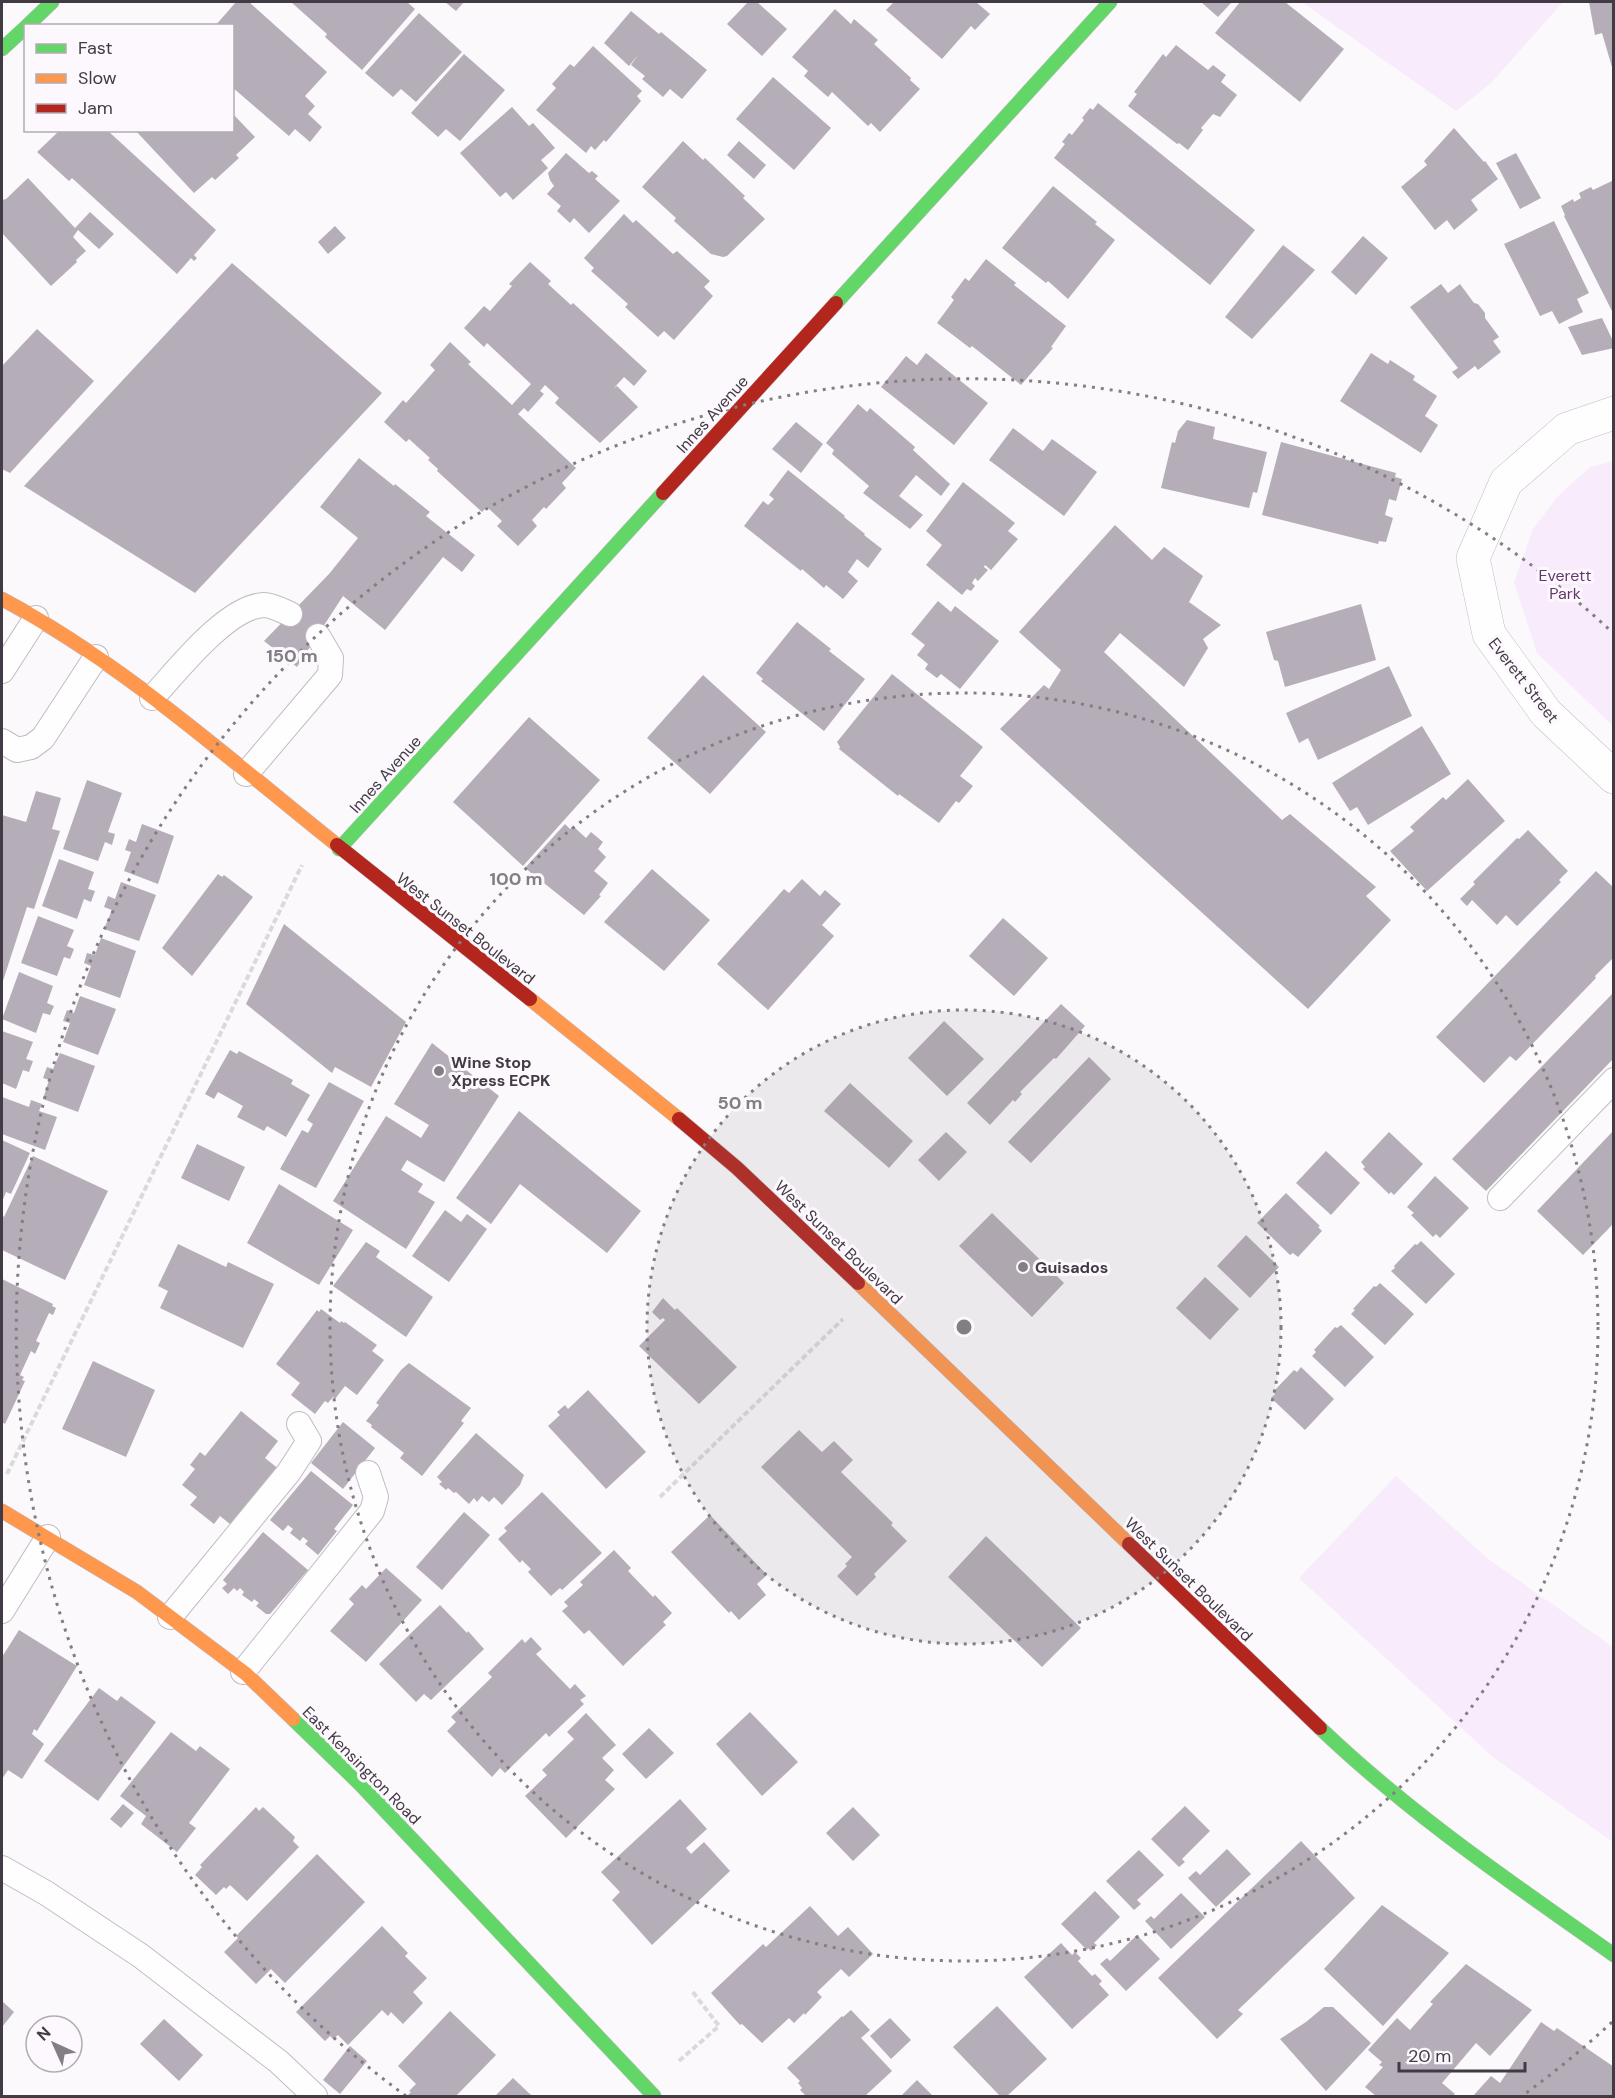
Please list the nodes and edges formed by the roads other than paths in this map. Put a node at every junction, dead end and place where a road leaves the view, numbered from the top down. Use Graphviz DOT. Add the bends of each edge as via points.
graph roads {
  1 [pos="52,2"];
  2 [pos="1110,2"];
  3 [pos="28,24"];
  4 [pos="24,28"];
  5 [pos="2,49"];
  6 [pos="1614,413"];
  7 [pos="2,599"];
  8 [pos="290,614"];
  9 [pos="36,618"];
  10 [pos="318,636"];
  11 [pos="96,657"];
  12 [pos="2,671"];
  13 [pos="152,698"];
  14 [pos="2,741"];
  15 [pos="246,774"];
  16 [pos="1614,777"];
  17 [pos="339,849"];
  18 [pos="1614,1080"];
  19 [pos="1500,1198"];
  20 [pos="299,1424"];
  21 [pos="368,1473"];
  22 [pos="2,1511"];
  23 [pos="48,1537"];
  24 [pos="2,1611"];
  25 [pos="170,1617"];
  26 [pos="243,1672"];
  27 [pos="2,1868"];
  28 [pos="1614,1955"];
  29 [pos="315,2097"];
  30 [pos="654,2097"];
  1 -- 3 [label="main road"];
  2 -- 17 [label="main road, Innes Avenue"];
  4 -- 5 [label="main road"];
  6 -- 16 [label="street, Everett Street" via="1567,429 1506,482 1473,558 1489,634 1546,713"];
  7 -- 9 [label="main road, West Sunset Boulevard"];
  8 -- 13 [label="lane" via="264,605 237,613 211,634"];
  9 -- 11 [label="main road, West Sunset Boulevard"];
  9 -- 12 [label="lane"];
  10 -- 15 [label="lane" via="331,657 330,675"];
  11 -- 13 [label="main road, West Sunset Boulevard"];
  11 -- 14 [label="lane" via="43,738 31,747 17,750"];
  13 -- 15 [label="main road, West Sunset Boulevard"];
  15 -- 17 [label="main road, West Sunset Boulevard"];
  17 -- 28 [label="main road, West Sunset Boulevard" via="737,1168 1352,1758 1415,1812"];
  18 -- 19 [label="lane"];
  20 -- 25 [label="lane" via="309,1441 289,1472"];
  21 -- 26 [label="lane" via="376,1497 372,1511"];
  22 -- 23 [label="main road, East Kensington Road"];
  23 -- 24 [label="lane"];
  23 -- 25 [label="main road, East Kensington Road"];
  25 -- 26 [label="main road, East Kensington Road"];
  26 -- 30 [label="main road, East Kensington Road" via="360,1784"];
  27 -- 29 [label="lane" via="141,1956 279,2062"];
}
